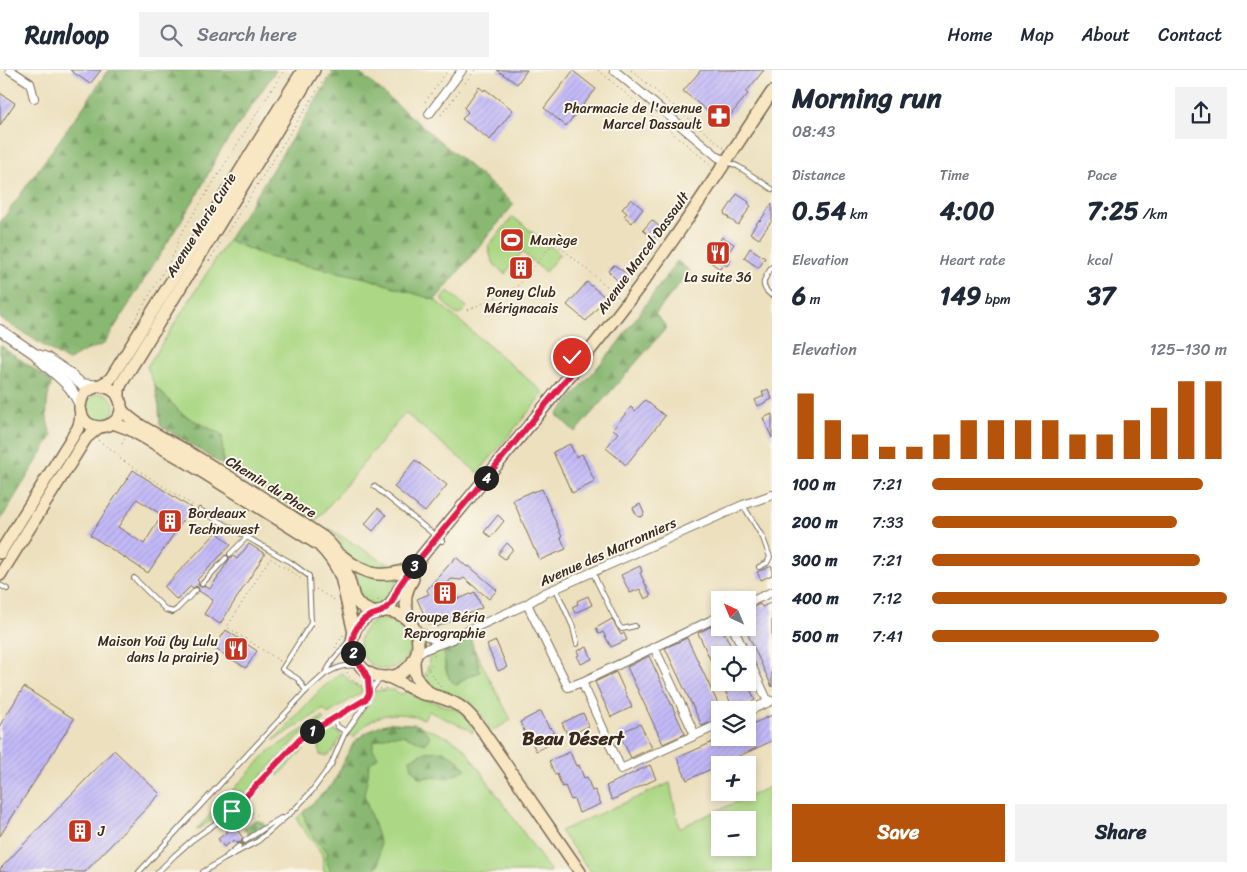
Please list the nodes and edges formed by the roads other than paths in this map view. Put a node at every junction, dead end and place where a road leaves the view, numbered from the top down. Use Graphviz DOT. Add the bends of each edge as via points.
graph roads {
  1 [pos="10,70"];
  2 [pos="302,70"];
  3 [pos="314,70"];
  4 [pos="462,70"];
  5 [pos="614,70"];
  6 [pos="772,92"];
  7 [pos="34,98"];
  8 [pos="772,106"];
  9 [pos="429,114"];
  10 [pos="729,162"];
  11 [pos="772,189"];
  12 [pos="772,267"];
  13 [pos="771,295"];
  14 [pos="0,330"];
  15 [pos="561,348"];
  16 [pos="35,354"];
  17 [pos="582,366"];
  18 [pos="100,386"];
  19 [pos="120,403"];
  20 [pos="80,408"];
  21 [pos="113,423"];
  22 [pos="97,433"];
  23 [pos="374,486"];
  24 [pos="772,495"];
  25 [pos="743,505"];
  26 [pos="200,510"];
  27 [pos="247,537"];
  28 [pos="439,539"];
  29 [pos="0,553"];
  30 [pos="339,553"];
  31 [pos="230,554"];
  32 [pos="226,558"];
  33 [pos="759,567"];
  34 [pos="412,568"];
  35 [pos="593,572"];
  36 [pos="0,576"];
  37 [pos="134,578"];
  38 [pos="202,584"];
  39 [pos="0,585"];
  40 [pos="7,589"];
  41 [pos="556,589"];
  42 [pos="196,590"];
  43 [pos="772,592"];
  44 [pos="756,599"];
  45 [pos="526,604"];
  46 [pos="379,612"];
  47 [pos="711,620"];
  48 [pos="635,626"];
  49 [pos="413,627"];
  50 [pos="354,635"];
  51 [pos="456,636"];
  52 [pos="577,644"];
  53 [pos="654,647"];
  54 [pos="415,658"];
  55 [pos="363,668"];
  56 [pos="325,674"];
  57 [pos="756,674"];
  58 [pos="386,677"];
  59 [pos="582,682"];
  60 [pos="306,691"];
  61 [pos="369,693"];
  62 [pos="433,695"];
  63 [pos="366,699"];
  64 [pos="770,701"];
  65 [pos="756,707"];
  66 [pos="334,718"];
  67 [pos="711,728"];
  68 [pos="346,732"];
  69 [pos="695,735"];
  70 [pos="284,818"];
  71 [pos="245,841"];
  72 [pos="239,846"];
  73 [pos="224,859"];
  74 [pos="139,872"];
  75 [pos="158,872"];
  76 [pos="203,872"];
  77 [pos="580,872"];
  1 -- 7 [label="street" via="30,83"];
  2 -- 18 [label="main road, Avenue Marie Curie" via="111,378"];
  3 -- 19 [label="main road, Avenue Marie Curie" via="120,384"];
  4 -- 9 [label="street"];
  5 -- 10 [label="street" via="718,157"];
  6 -- 10 [label="main road, Avenue Marcel Dassault"];
  8 -- 10 [label="main road, Avenue Marcel Dassault"];
  10 -- 11 [label="lane"];
  10 -- 17 [label="main road, Avenue Marcel Dassault"];
  10 -- 17 [label="main road, Avenue Marcel Dassault" via="659,272"];
  12 -- 13 [label="lane" via="764,283"];
  14 -- 16 [label="street"];
  15 -- 17 [label="lane"];
  16 -- 18 [label="street" via="48,358 81,384"];
  16 -- 20 [label="street" via="68,386"];
  17 -- 28 [label="main road, Avenue Marcel Dassault"];
  18 -- 19 [label="main road" via="113,390"];
  18 -- 20 [label="main road" via="86,392"];
  19 -- 21 [label="main road" via="118,418"];
  19 -- 30 [label="main road, Chemin du Phare" via="126,415 134,421 323,537"];
  20 -- 22 [label="main road" via="82,417"];
  20 -- 29 [label="main road" via="80,422 75,434"];
  21 -- 22 [label="main road"];
  21 -- 50 [label="main road, Chemin du Phare" via="185,461 319,545 332,559 341,577"];
  22 -- 36 [label="main road" via="86,438"];
  23 -- 28 [label="lane"];
  24 -- 25 [label="street, Avenue des Marronniers"];
  25 -- 33 [label="lane" via="763,538 770,557 768,563"];
  25 -- 35 [label="street, Avenue des Marronniers"];
  26 -- 27 [label="lane"];
  27 -- 31 [label="lane"];
  27 -- 60 [label="lane" via="308,576 311,623 282,669 298,679"];
  28 -- 34 [label="main road, Avenue Marcel Dassault"];
  28 -- 49 [label="main road, Avenue Marcel Dassault" via="407,589 405,599"];
  30 -- 34 [label="main road" via="356,567 372,574 383,575"];
  30 -- 46 [label="main road, Chemin du Phare" via="356,603"];
  32 -- 38 [label="lane"];
  34 -- 46 [label="main road, Avenue Marcel Dassault" via="391,604"];
  35 -- 41 [label="street, Avenue des Marronniers"];
  35 -- 48 [label="lane" via="619,626 622,629"];
  37 -- 42 [label="lane" via="166,610 173,612"];
  39 -- 40 [label="lane"];
  41 -- 45 [label="street, Avenue des Marronniers"];
  41 -- 52 [label="lane"];
  43 -- 44 [label="street"];
  45 -- 51 [label="street, Avenue des Marronniers"];
  45 -- 59 [label="street" via="568,687"];
  46 -- 49 [label="main road" via="392,612"];
  46 -- 50 [label="main road" via="363,620"];
  47 -- 53 [label="street"];
  49 -- 51 [label="street, Avenue des Marronniers" via="433,639"];
  49 -- 54 [label="main road" via="418,643"];
  50 -- 55 [label="main road" via="354,656"];
  50 -- 56 [label="lane"];
  51 -- 54 [label="street, Avenue des Marronniers" via="426,649"];
  53 -- 59 [label="street"];
  53 -- 69 [label="street"];
  54 -- 58 [label="main road" via="404,671"];
  54 -- 62 [label="main road" via="416,679"];
  55 -- 56 [label="lane" via="345,665"];
  55 -- 58 [label="main road"];
  55 -- 61 [label="lane"];
  56 -- 60 [label="lane"];
  57 -- 64 [label="street"];
  58 -- 61 [label="lane" via="377,682"];
  58 -- 62 [label="main road" via="425,695"];
  59 -- 69 [label="street" via="621,769"];
  60 -- 74 [label="lane"];
  61 -- 63 [label="lane"];
  62 -- 77 [label="main road" via="456,704 474,719"];
  63 -- 66 [label="lane"];
  63 -- 68 [label="lane"];
  64 -- 65 [label="street"];
  66 -- 68 [label="lane" via="337,726"];
  66 -- 75 [label="lane" via="302,737 232,811 192,840"];
  67 -- 69 [label="street"];
  68 -- 70 [label="lane" via="331,765"];
  70 -- 71 [label="lane"];
  70 -- 73 [label="lane" via="258,841"];
  72 -- 73 [label="lane"];
  73 -- 76 [label="lane"];
}
